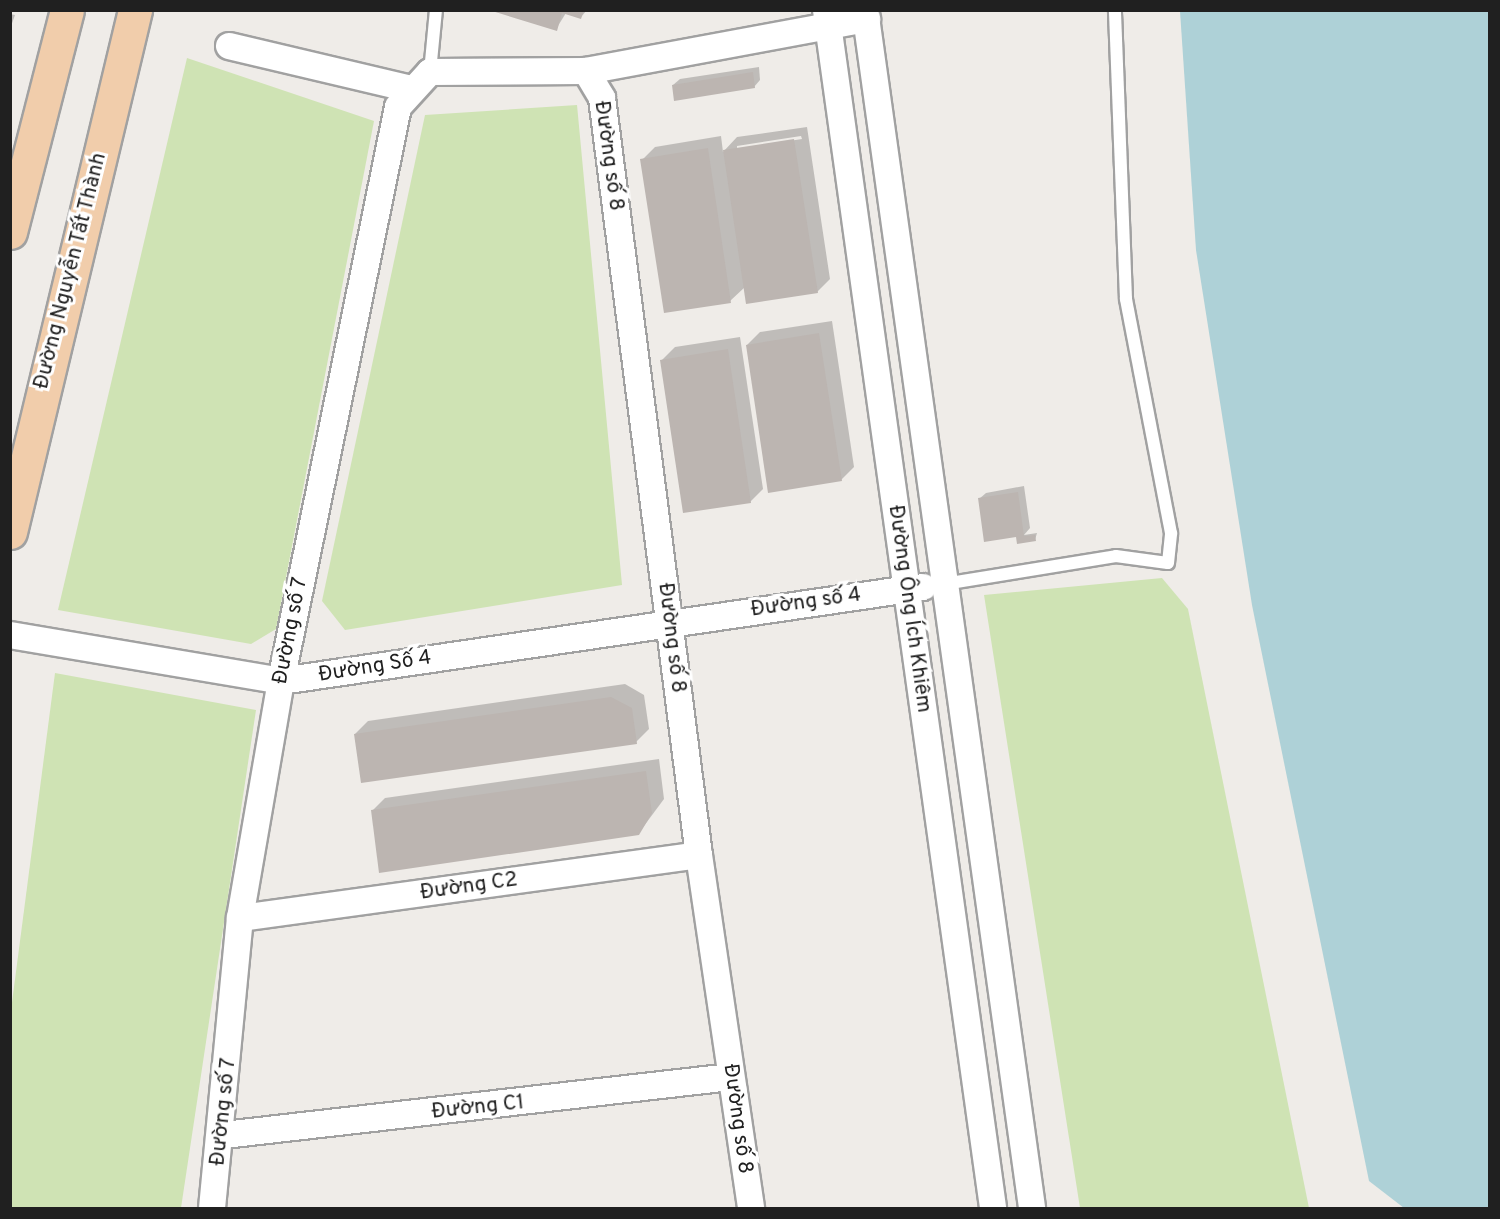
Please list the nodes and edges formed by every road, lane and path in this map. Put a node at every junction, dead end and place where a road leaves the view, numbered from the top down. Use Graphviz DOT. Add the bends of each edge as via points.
graph roads {
  1 [pos="67,10"];
  2 [pos="135,10"];
  3 [pos="436,10"];
  4 [pos="1115,10"];
  5 [pos="866,15"];
  6 [pos="827,18"];
  7 [pos="229,46"];
  8 [pos="586,71"];
  9 [pos="430,72"];
  10 [pos="411,89"];
  11 [pos="10,232"];
  12 [pos="10,532"];
  13 [pos="944,584"];
  14 [pos="907,589"];
  15 [pos="669,623"];
  16 [pos="10,635"];
  17 [pos="281,681"];
  18 [pos="699,855"];
  19 [pos="240,918"];
  20 [pos="731,1077"];
  21 [pos="224,1135"];
  22 [pos="213,1209"];
  23 [pos="751,1209"];
  24 [pos="993,1209"];
  25 [pos="1032,1209"];
  1 -- 11 [label="main road"];
  2 -- 12 [label="main road, Đường Nguyễn Tất Thành"];
  3 -- 9 [label="lane"];
  4 -- 13 [label="lane" via="1126,299 1171,533 1168,563 1116,556"];
  5 -- 6 [label="street"];
  5 -- 13 [label="street, Đường Ông Ích Khiêm"];
  6 -- 8 [label="street"];
  6 -- 14 [label="street, Đường Ông Ích Khiêm"];
  7 -- 10 [label="street"];
  8 -- 9 [label="street"];
  8 -- 15 [label="street, Đường số 8" via="602,98"];
  9 -- 10 [label="street, Đường số 7"];
  10 -- 17 [label="street, Đường số 7" via="394,119"];
  13 -- 14 [label="street, Đường số 4"];
  13 -- 25 [label="street, Đường Ông Ích Khiêm"];
  14 -- 15 [label="street, Đường số 4"];
  14 -- 24 [label="street, Đường Ông Ích Khiêm"];
  15 -- 17 [label="street, Đường Số 4"];
  15 -- 18 [label="street, Đường số 8"];
  16 -- 17 [label="street, Đường Số 4"];
  17 -- 19 [label="street, Đường số 7"];
  18 -- 19 [label="street, Đường C2"];
  18 -- 20 [label="street, Đường số 8"];
  19 -- 21 [label="street, Đường số 7"];
  20 -- 21 [label="street, Đường C1"];
  20 -- 23 [label="street, Đường số 8"];
  21 -- 22 [label="street, Đường số 7"];
}
